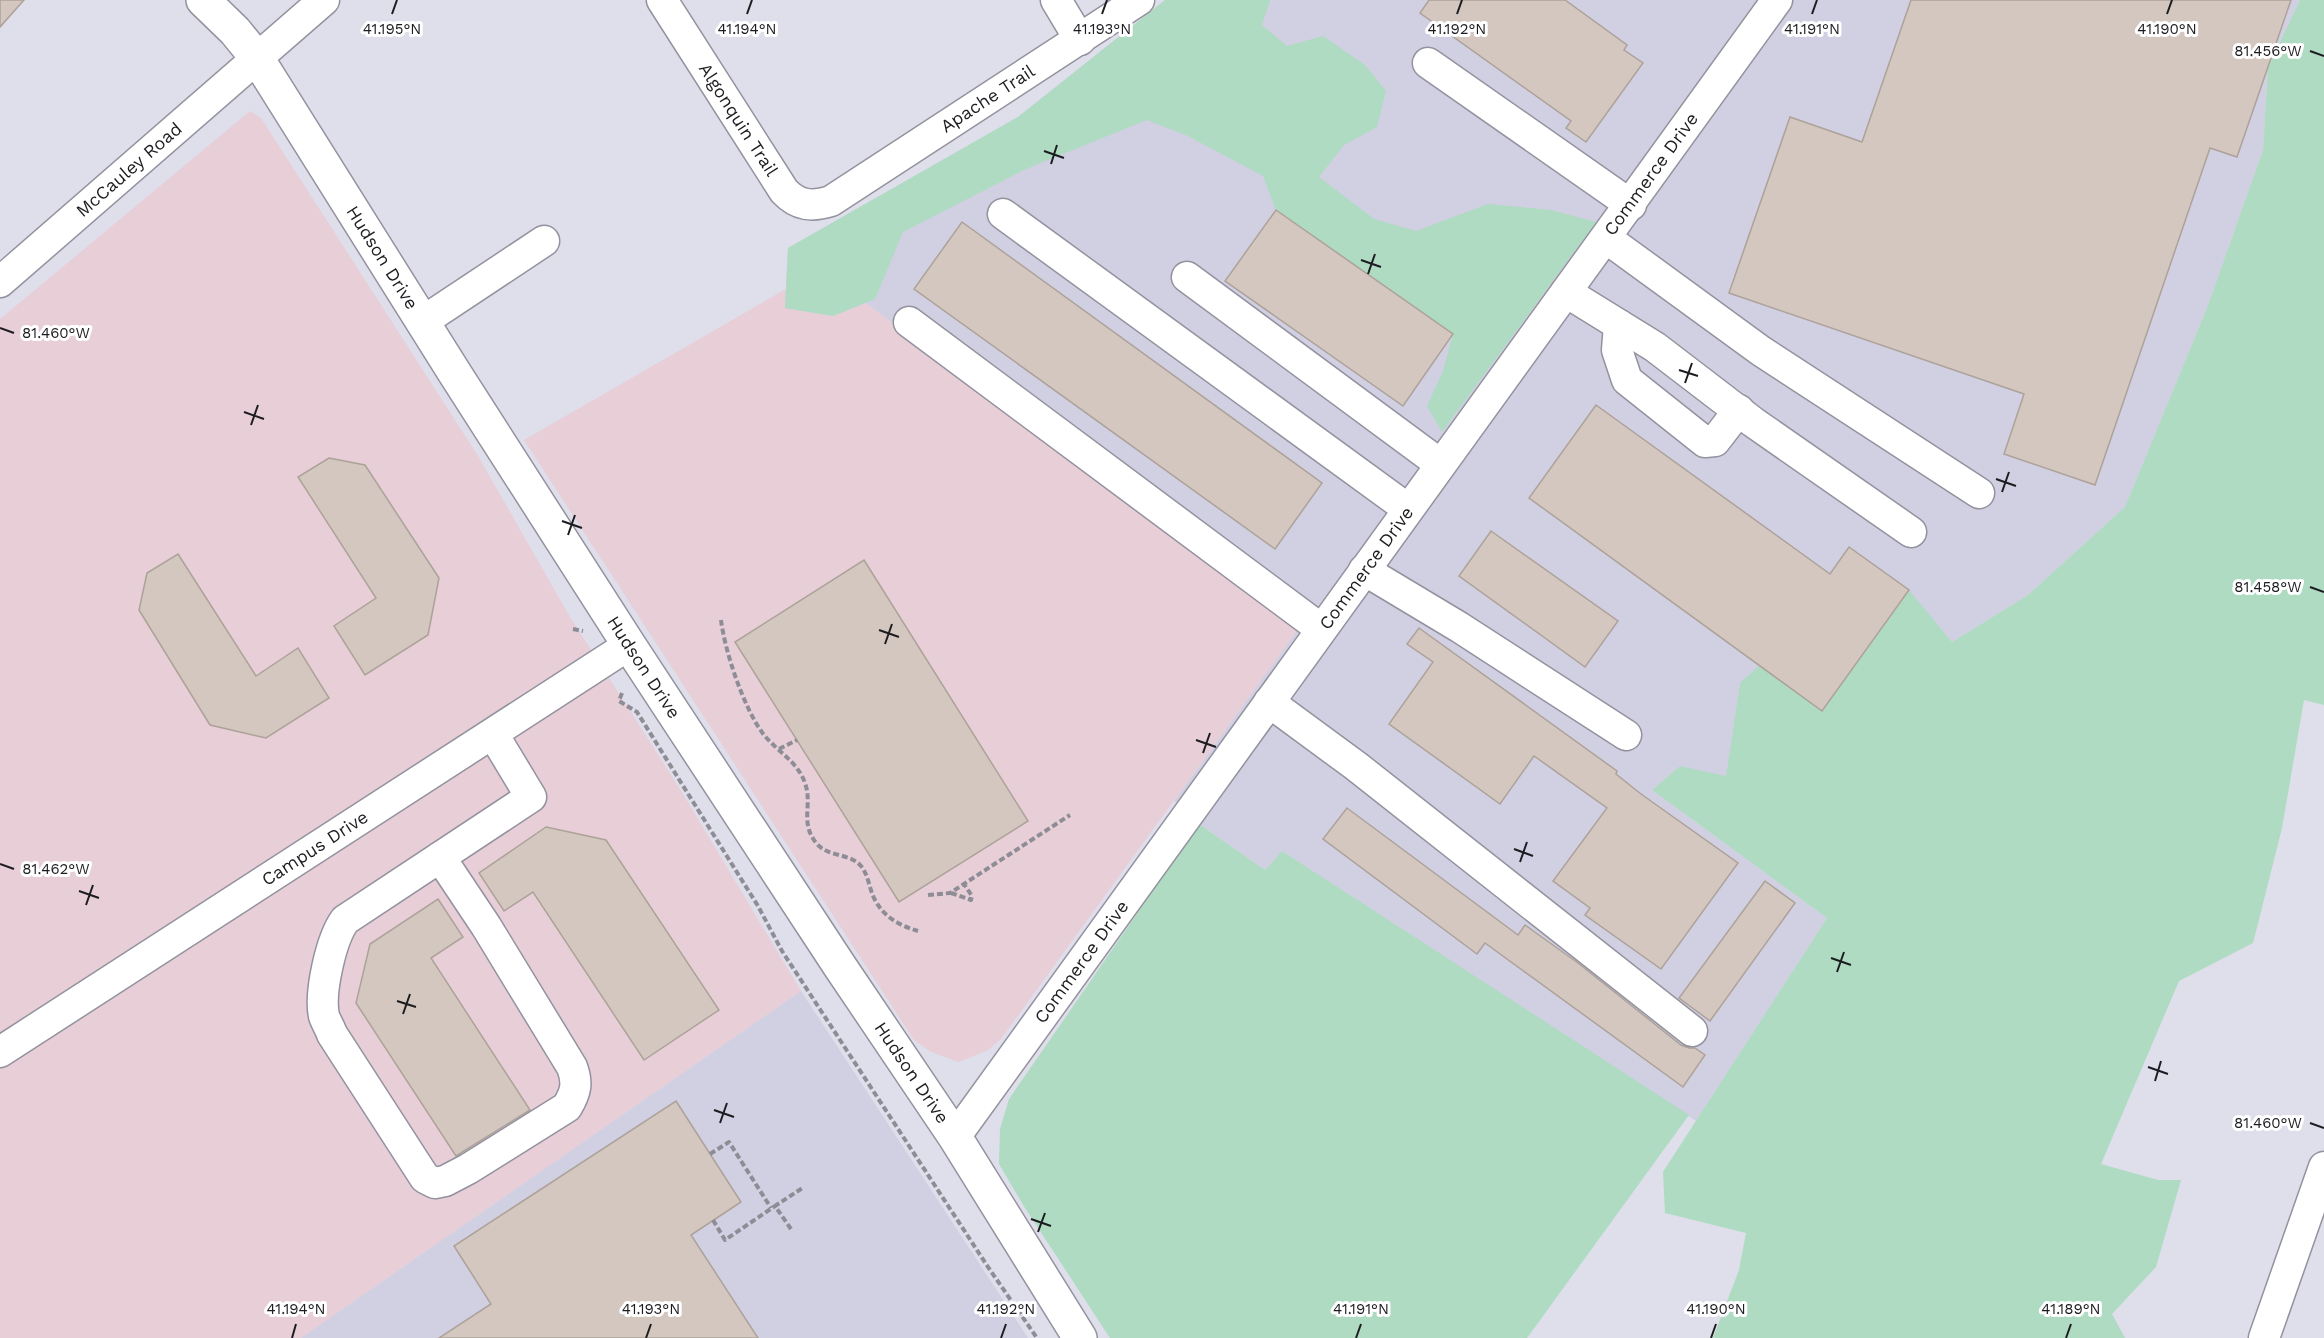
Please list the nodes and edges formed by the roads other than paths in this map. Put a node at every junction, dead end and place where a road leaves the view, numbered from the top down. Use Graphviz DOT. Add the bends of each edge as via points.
graph roads {
  1 [pos="203,0"];
  2 [pos="324,0"];
  3 [pos="662,0"];
  4 [pos="1056,0"];
  5 [pos="1139,0"];
  6 [pos="1777,0"];
  7 [pos="1080,40"];
  8 [pos="257,58"];
  9 [pos="1428,63"];
  10 [pos="836,198"];
  11 [pos="1630,204"];
  12 [pos="1003,214"];
  13 [pos="1606,238"];
  14 [pos="544,241"];
  15 [pos="1187,277"];
  16 [pos="0,282"];
  17 [pos="1566,292"];
  18 [pos="422,322"];
  19 [pos="909,322"];
  20 [pos="1619,325"];
  21 [pos="1738,410"];
  22 [pos="1440,464"];
  23 [pos="1980,493"];
  24 [pos="1408,509"];
  25 [pos="1911,532"];
  26 [pos="1364,570"];
  27 [pos="1321,629"];
  28 [pos="629,645"];
  29 [pos="1269,702"];
  30 [pos="493,734"];
  31 [pos="1626,735"];
  32 [pos="440,857"];
  33 [pos="1692,1031"];
  34 [pos="0,1052"];
  35 [pos="955,1137"];
  36 [pos="2324,1167"];
  37 [pos="1080,1338"];
  38 [pos="2264,1338"];
  1 -- 8 [label="main road, Hudson Drive"];
  2 -- 8 [label="street, McCauley Road"];
  3 -- 10 [label="street, Algonquin Trail" via="784,191 809,205"];
  4 -- 7 [label="street"];
  5 -- 7 [label="street, Apache Trail"];
  6 -- 11 [label="street, Commerce Drive"];
  7 -- 10 [label="street, Apache Trail"];
  8 -- 16 [label="street, McCauley Road"];
  8 -- 18 [label="main road, Hudson Drive"];
  9 -- 11 [label="street"];
  11 -- 13 [label="street, Commerce Drive"];
  12 -- 24 [label="street"];
  13 -- 17 [label="street, Commerce Drive"];
  13 -- 23 [label="street" via="1761,351"];
  14 -- 18 [label="street"];
  15 -- 22 [label="street"];
  17 -- 20 [label="street"];
  17 -- 22 [label="street, Commerce Drive"];
  18 -- 28 [label="main road, Hudson Drive"];
  19 -- 27 [label="street"];
  20 -- 21 [label="street" via="1655,347"];
  20 -- 21 [label="street" via="1617,350 1627,380 1705,442 1714,441"];
  21 -- 25 [label="street"];
  22 -- 24 [label="street, Commerce Drive"];
  24 -- 26 [label="street, Commerce Drive"];
  26 -- 27 [label="street, Commerce Drive"];
  26 -- 31 [label="street"];
  27 -- 29 [label="street, Commerce Drive"];
  28 -- 30 [label="street, Campus Drive"];
  28 -- 35 [label="main road, Hudson Drive"];
  29 -- 33 [label="street"];
  29 -- 35 [label="street, Commerce Drive"];
  30 -- 32 [label="street" via="531,797"];
  30 -- 34 [label="street, Campus Drive"];
  32 -- 32 [label="street" via="345,920 332,946 324,998 324,1017 332,1034 425,1178 435,1183 468,1169 567,1107 577,1081 486,926"];
  35 -- 37 [label="main road, Hudson Drive"];
  36 -- 38 [label="street"];
}
